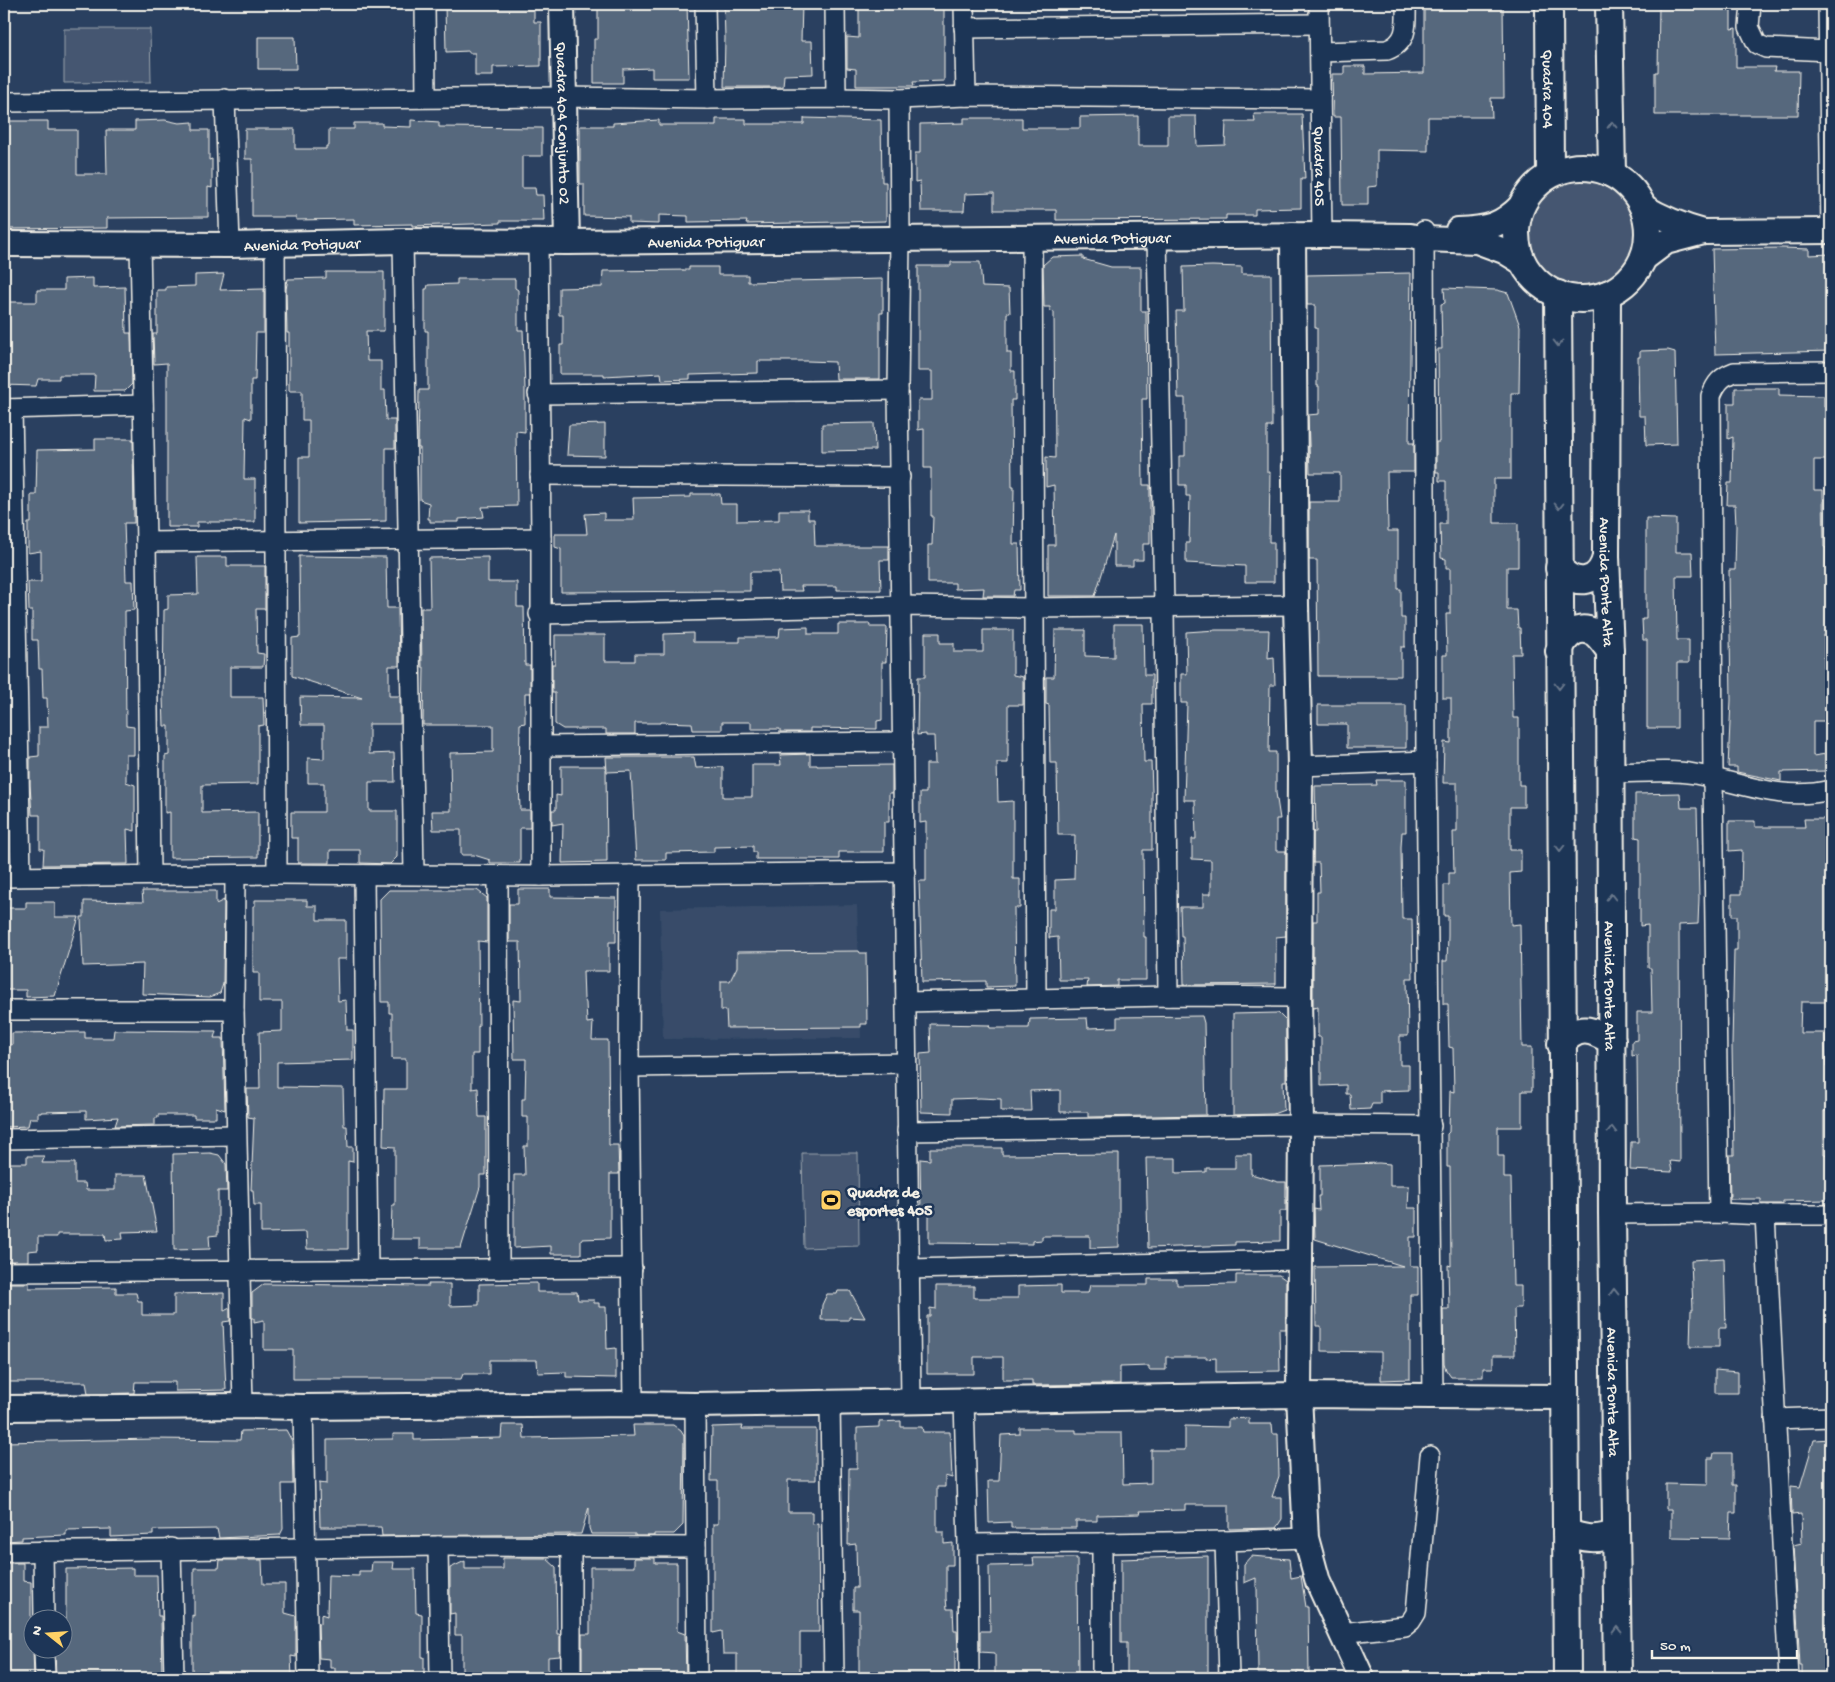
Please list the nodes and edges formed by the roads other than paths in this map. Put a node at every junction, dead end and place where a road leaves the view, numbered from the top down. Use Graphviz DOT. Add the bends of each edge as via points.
graph roads {
  1 [pos="425,4"];
  2 [pos="562,4"];
  3 [pos="705,4"];
  4 [pos="835,4"];
  5 [pos="964,4"];
  6 [pos="1319,4"];
  7 [pos="1406,4"];
  8 [pos="1549,4"];
  9 [pos="1609,4"];
  10 [pos="1751,4"];
  11 [pos="1828,4"];
  12 [pos="1319,24"];
  13 [pos="964,28"];
  14 [pos="1828,51"];
  15 [pos="1320,52"];
  16 [pos="966,96"];
  17 [pos="426,97"];
  18 [pos="564,97"];
  19 [pos="836,98"];
  20 [pos="225,99"];
  21 [pos="707,99"];
  22 [pos="899,99"];
  23 [pos="1320,99"];
  24 [pos="4,102"];
  25 [pos="1550,174"];
  26 [pos="1612,174"];
  27 [pos="1522,205"];
  28 [pos="1642,206"];
  29 [pos="1831,231"];
  30 [pos="1704,232"];
  31 [pos="1293,235"];
  32 [pos="1322,235"];
  33 [pos="1419,235"];
  34 [pos="1157,236"];
  35 [pos="900,238"];
  36 [pos="1032,238"];
  37 [pos="403,241"];
  38 [pos="538,241"];
  39 [pos="567,242"];
  40 [pos="4,244"];
  41 [pos="140,244"];
  42 [pos="275,244"];
  43 [pos="230,245"];
  44 [pos="1642,260"];
  45 [pos="1522,262"];
  46 [pos="1558,294"];
  47 [pos="1607,294"];
  48 [pos="1831,371"];
  49 [pos="898,390"];
  50 [pos="538,394"];
  51 [pos="143,406"];
  52 [pos="8,409"];
  53 [pos="540,476"];
  54 [pos="900,477"];
  55 [pos="541,538"];
  56 [pos="276,540"];
  57 [pos="407,540"];
  58 [pos="146,542"];
  59 [pos="1606,557"];
  60 [pos="1559,568"];
  61 [pos="1296,605"];
  62 [pos="902,606"];
  63 [pos="1164,607"];
  64 [pos="1033,608"];
  65 [pos="539,614"];
  66 [pos="1559,651"];
  67 [pos="1610,651"];
  68 [pos="903,742"];
  69 [pos="541,746"];
  70 [pos="1426,761"];
  71 [pos="1300,766"];
  72 [pos="1611,773"];
  73 [pos="1713,779"];
  74 [pos="1831,790"];
  75 [pos="904,872"];
  76 [pos="277,874"];
  77 [pos="364,874"];
  78 [pos="414,874"];
  79 [pos="150,875"];
  80 [pos="235,875"];
  81 [pos="630,875"];
  82 [pos="13,876"];
  83 [pos="498,876"];
  84 [pos="541,876"];
  85 [pos="1168,996"];
  86 [pos="1299,997"];
  87 [pos="1036,998"];
  88 [pos="906,1002"];
  89 [pos="4,1010"];
  90 [pos="234,1010"];
  91 [pos="1612,1040"];
  92 [pos="1561,1044"];
  93 [pos="906,1063"];
  94 [pos="629,1067"];
  95 [pos="1301,1125"];
  96 [pos="1431,1126"];
  97 [pos="907,1131"];
  98 [pos="236,1135"];
  99 [pos="4,1140"];
  100 [pos="1720,1213"];
  101 [pos="1612,1214"];
  102 [pos="1765,1215"];
  103 [pos="1831,1215"];
  104 [pos="1300,1260"];
  105 [pos="632,1268"];
  106 [pos="499,1269"];
  107 [pos="909,1269"];
  108 [pos="240,1270"];
  109 [pos="368,1270"];
  110 [pos="4,1272"];
  111 [pos="1300,1396"];
  112 [pos="1433,1396"];
  113 [pos="1565,1397"];
  114 [pos="911,1400"];
  115 [pos="964,1400"];
  116 [pos="830,1402"];
  117 [pos="633,1404"];
  118 [pos="695,1405"];
  119 [pos="243,1406"];
  120 [pos="303,1407"];
  121 [pos="4,1408"];
  122 [pos="1831,1417"];
  123 [pos="1775,1419"];
  124 [pos="1430,1456"];
  125 [pos="1566,1532"];
  126 [pos="1616,1533"];
  127 [pos="1306,1538"];
  128 [pos="1225,1541"];
  129 [pos="1102,1543"];
  130 [pos="968,1544"];
  131 [pos="438,1546"];
  132 [pos="571,1546"];
  133 [pos="696,1547"];
  134 [pos="171,1548"];
  135 [pos="306,1549"];
  136 [pos="43,1551"];
  137 [pos="4,1552"];
  138 [pos="44,1610"];
  139 [pos="1341,1633"];
  140 [pos="44,1660"];
  141 [pos="44,1678"];
  142 [pos="174,1678"];
  143 [pos="308,1678"];
  144 [pos="440,1678"];
  145 [pos="571,1678"];
  146 [pos="697,1678"];
  147 [pos="834,1678"];
  148 [pos="969,1678"];
  149 [pos="1102,1678"];
  150 [pos="1229,1678"];
  151 [pos="1362,1678"];
  152 [pos="1567,1678"];
  153 [pos="1618,1678"];
  154 [pos="1789,1678"];
  1 -- 17 [label="street"];
  2 -- 18 [label="street, Quadra 404 Conjunto 02"];
  3 -- 21 [label="street"];
  4 -- 19 [label="street"];
  5 -- 13 [label="street"];
  6 -- 12 [label="street, Quadra 405"];
  7 -- 15 [label="street" via="1406,28 1401,42 1395,47 1388,50"];
  8 -- 25 [label="main road, Quadra 404"];
  26 -- 9 [label="main road, one-way"];
  10 -- 14 [label="street" via="1750,27 1757,44 1766,48"];
  11 -- 14 [label="street"];
  12 -- 13 [label="street"];
  12 -- 15 [label="street, Quadra 405"];
  13 -- 16 [label="street"];
  14 -- 29 [label="street"];
  15 -- 23 [label="street, Quadra 405"];
  16 -- 22 [label="street"];
  16 -- 23 [label="street"];
  17 -- 18 [label="street"];
  17 -- 20 [label="street"];
  18 -- 21 [label="street"];
  18 -- 39 [label="street, Quadra 404 Conjunto 02"];
  19 -- 21 [label="street"];
  19 -- 22 [label="street"];
  20 -- 24 [label="street"];
  20 -- 43 [label="street"];
  22 -- 35 [label="street"];
  23 -- 32 [label="street, Quadra 405"];
  25 -- 26 [label="main road, Avenida Potiguar" via="1571,167 1592,167"];
  25 -- 27 [label="main road, Avenida Potiguar" via="1529,192"];
  26 -- 28 [label="main road, Avenida Potiguar" via="1630,187"];
  27 -- 33 [label="street, Avenida Potiguar" via="1492,227"];
  27 -- 45 [label="main road, Avenida Potiguar" via="1516,233"];
  28 -- 30 [label="street, Avenida Potiguar" via="1675,223"];
  28 -- 44 [label="main road, Avenida Potiguar" via="1647,242"];
  29 -- 30 [label="street, Avenida Potiguar"];
  30 -- 44 [label="street, Avenida Potiguar" via="1666,242"];
  31 -- 32 [label="street, Avenida Potiguar"];
  31 -- 34 [label="street, Avenida Potiguar"];
  31 -- 61 [label="street"];
  32 -- 33 [label="street, Avenida Potiguar"];
  33 -- 45 [label="street, Avenida Potiguar" via="1476,241"];
  33 -- 70 [label="street"];
  34 -- 36 [label="street, Avenida Potiguar"];
  34 -- 63 [label="street"];
  35 -- 36 [label="street, Avenida Potiguar"];
  35 -- 39 [label="street, Avenida Potiguar"];
  35 -- 49 [label="street"];
  36 -- 64 [label="street"];
  37 -- 38 [label="street, Avenida Potiguar"];
  37 -- 42 [label="street, Avenida Potiguar"];
  37 -- 57 [label="street"];
  38 -- 39 [label="street, Avenida Potiguar"];
  38 -- 50 [label="street"];
  40 -- 41 [label="street, Avenida Potiguar"];
  41 -- 43 [label="street, Avenida Potiguar"];
  41 -- 51 [label="street"];
  42 -- 43 [label="street, Avenida Potiguar"];
  42 -- 56 [label="street"];
  44 -- 47 [label="main road, Avenida Potiguar" via="1621,286"];
  45 -- 46 [label="main road, Avenida Potiguar" via="1543,287"];
  46 -- 47 [label="main road, Avenida Potiguar" via="1574,298"];
  46 -- 60 [label="main road, one-way"];
  47 -- 59 [label="main road, Avenida Ponte Alta"];
  48 -- 73 [label="street" via="1734,372 1717,382 1711,396"];
  49 -- 50 [label="street"];
  49 -- 54 [label="street"];
  50 -- 53 [label="street"];
  51 -- 52 [label="street"];
  51 -- 58 [label="street"];
  52 -- 82 [label="street"];
  53 -- 54 [label="street"];
  53 -- 55 [label="street"];
  54 -- 62 [label="street"];
  55 -- 57 [label="street"];
  55 -- 65 [label="street"];
  56 -- 57 [label="street"];
  56 -- 58 [label="street"];
  56 -- 76 [label="street"];
  57 -- 78 [label="street"];
  58 -- 79 [label="street"];
  59 -- 60 [label="main road" via="1604,566 1591,579 1573,579"];
  59 -- 67 [label="main road, Avenida Ponte Alta"];
  60 -- 66 [label="main road"];
  61 -- 63 [label="street"];
  61 -- 71 [label="street"];
  62 -- 64 [label="street"];
  62 -- 65 [label="street"];
  62 -- 68 [label="street"];
  63 -- 64 [label="street"];
  63 -- 85 [label="street"];
  64 -- 87 [label="street"];
  65 -- 69 [label="street"];
  66 -- 67 [label="main road" via="1571,633 1582,630 1593,632"];
  66 -- 92 [label="main road, one-way"];
  67 -- 72 [label="main road, Avenida Ponte Alta"];
  68 -- 69 [label="street"];
  68 -- 75 [label="street"];
  69 -- 84 [label="street"];
  70 -- 71 [label="street"];
  70 -- 96 [label="street"];
  71 -- 86 [label="street"];
  72 -- 73 [label="street" via="1681,773"];
  91 -- 72 [label="main road, Avenida Ponte Alta, one-way"];
  73 -- 74 [label="street" via="1765,791 1799,794"];
  73 -- 100 [label="street"];
  75 -- 81 [label="street"];
  75 -- 88 [label="street"];
  76 -- 77 [label="street"];
  76 -- 80 [label="street"];
  77 -- 78 [label="street"];
  77 -- 109 [label="street"];
  78 -- 83 [label="street"];
  79 -- 80 [label="street"];
  79 -- 82 [label="street"];
  80 -- 90 [label="street"];
  81 -- 84 [label="street"];
  81 -- 94 [label="street"];
  83 -- 84 [label="street"];
  83 -- 106 [label="street"];
  85 -- 86 [label="street"];
  85 -- 87 [label="street"];
  86 -- 95 [label="street"];
  87 -- 88 [label="street"];
  88 -- 93 [label="street"];
  89 -- 90 [label="street"];
  90 -- 98 [label="street"];
  91 -- 92 [label="main road" via="1588,1030 1577,1031"];
  101 -- 91 [label="main road, Avenida Ponte Alta, one-way"];
  92 -- 113 [label="main road"];
  93 -- 94 [label="street"];
  93 -- 97 [label="street"];
  94 -- 105 [label="street"];
  95 -- 96 [label="street"];
  95 -- 97 [label="street"];
  95 -- 104 [label="street"];
  96 -- 112 [label="street"];
  97 -- 107 [label="street"];
  98 -- 99 [label="street"];
  98 -- 108 [label="street"];
  100 -- 101 [label="street"];
  100 -- 102 [label="street"];
  126 -- 101 [label="main road, Avenida Ponte Alta, one-way"];
  102 -- 103 [label="street"];
  102 -- 123 [label="street"];
  104 -- 107 [label="street"];
  104 -- 111 [label="street"];
  105 -- 106 [label="street"];
  105 -- 117 [label="street"];
  106 -- 109 [label="street"];
  107 -- 114 [label="street"];
  108 -- 109 [label="street"];
  108 -- 110 [label="street"];
  108 -- 119 [label="street"];
  111 -- 112 [label="street"];
  111 -- 115 [label="street"];
  111 -- 127 [label="street"];
  112 -- 113 [label="street"];
  113 -- 125 [label="main road"];
  114 -- 115 [label="street"];
  114 -- 116 [label="street"];
  115 -- 130 [label="street"];
  116 -- 118 [label="street"];
  116 -- 147 [label="street"];
  117 -- 118 [label="street"];
  117 -- 120 [label="street"];
  118 -- 133 [label="street"];
  119 -- 120 [label="street"];
  119 -- 121 [label="street"];
  120 -- 135 [label="street"];
  122 -- 123 [label="street"];
  123 -- 154 [label="street"];
  124 -- 139 [label="street" via="1416,1613 1412,1621 1405,1626"];
  125 -- 126 [label="main road" via="1591,1539"];
  125 -- 152 [label="main road"];
  153 -- 126 [label="main road, Avenida Ponte Alta, one-way"];
  127 -- 128 [label="street"];
  127 -- 139 [label="street" via="1318,1582"];
  128 -- 129 [label="street"];
  128 -- 150 [label="street"];
  129 -- 130 [label="street"];
  129 -- 149 [label="street"];
  130 -- 148 [label="street"];
  131 -- 132 [label="street"];
  131 -- 135 [label="street"];
  131 -- 144 [label="street"];
  132 -- 133 [label="street"];
  132 -- 145 [label="street"];
  133 -- 146 [label="street"];
  134 -- 135 [label="street"];
  134 -- 136 [label="street"];
  134 -- 142 [label="street"];
  135 -- 143 [label="street"];
  136 -- 137 [label="street"];
  136 -- 138 [label="street"];
  139 -- 151 [label="street"];
  140 -- 141 [label="street"];
}
